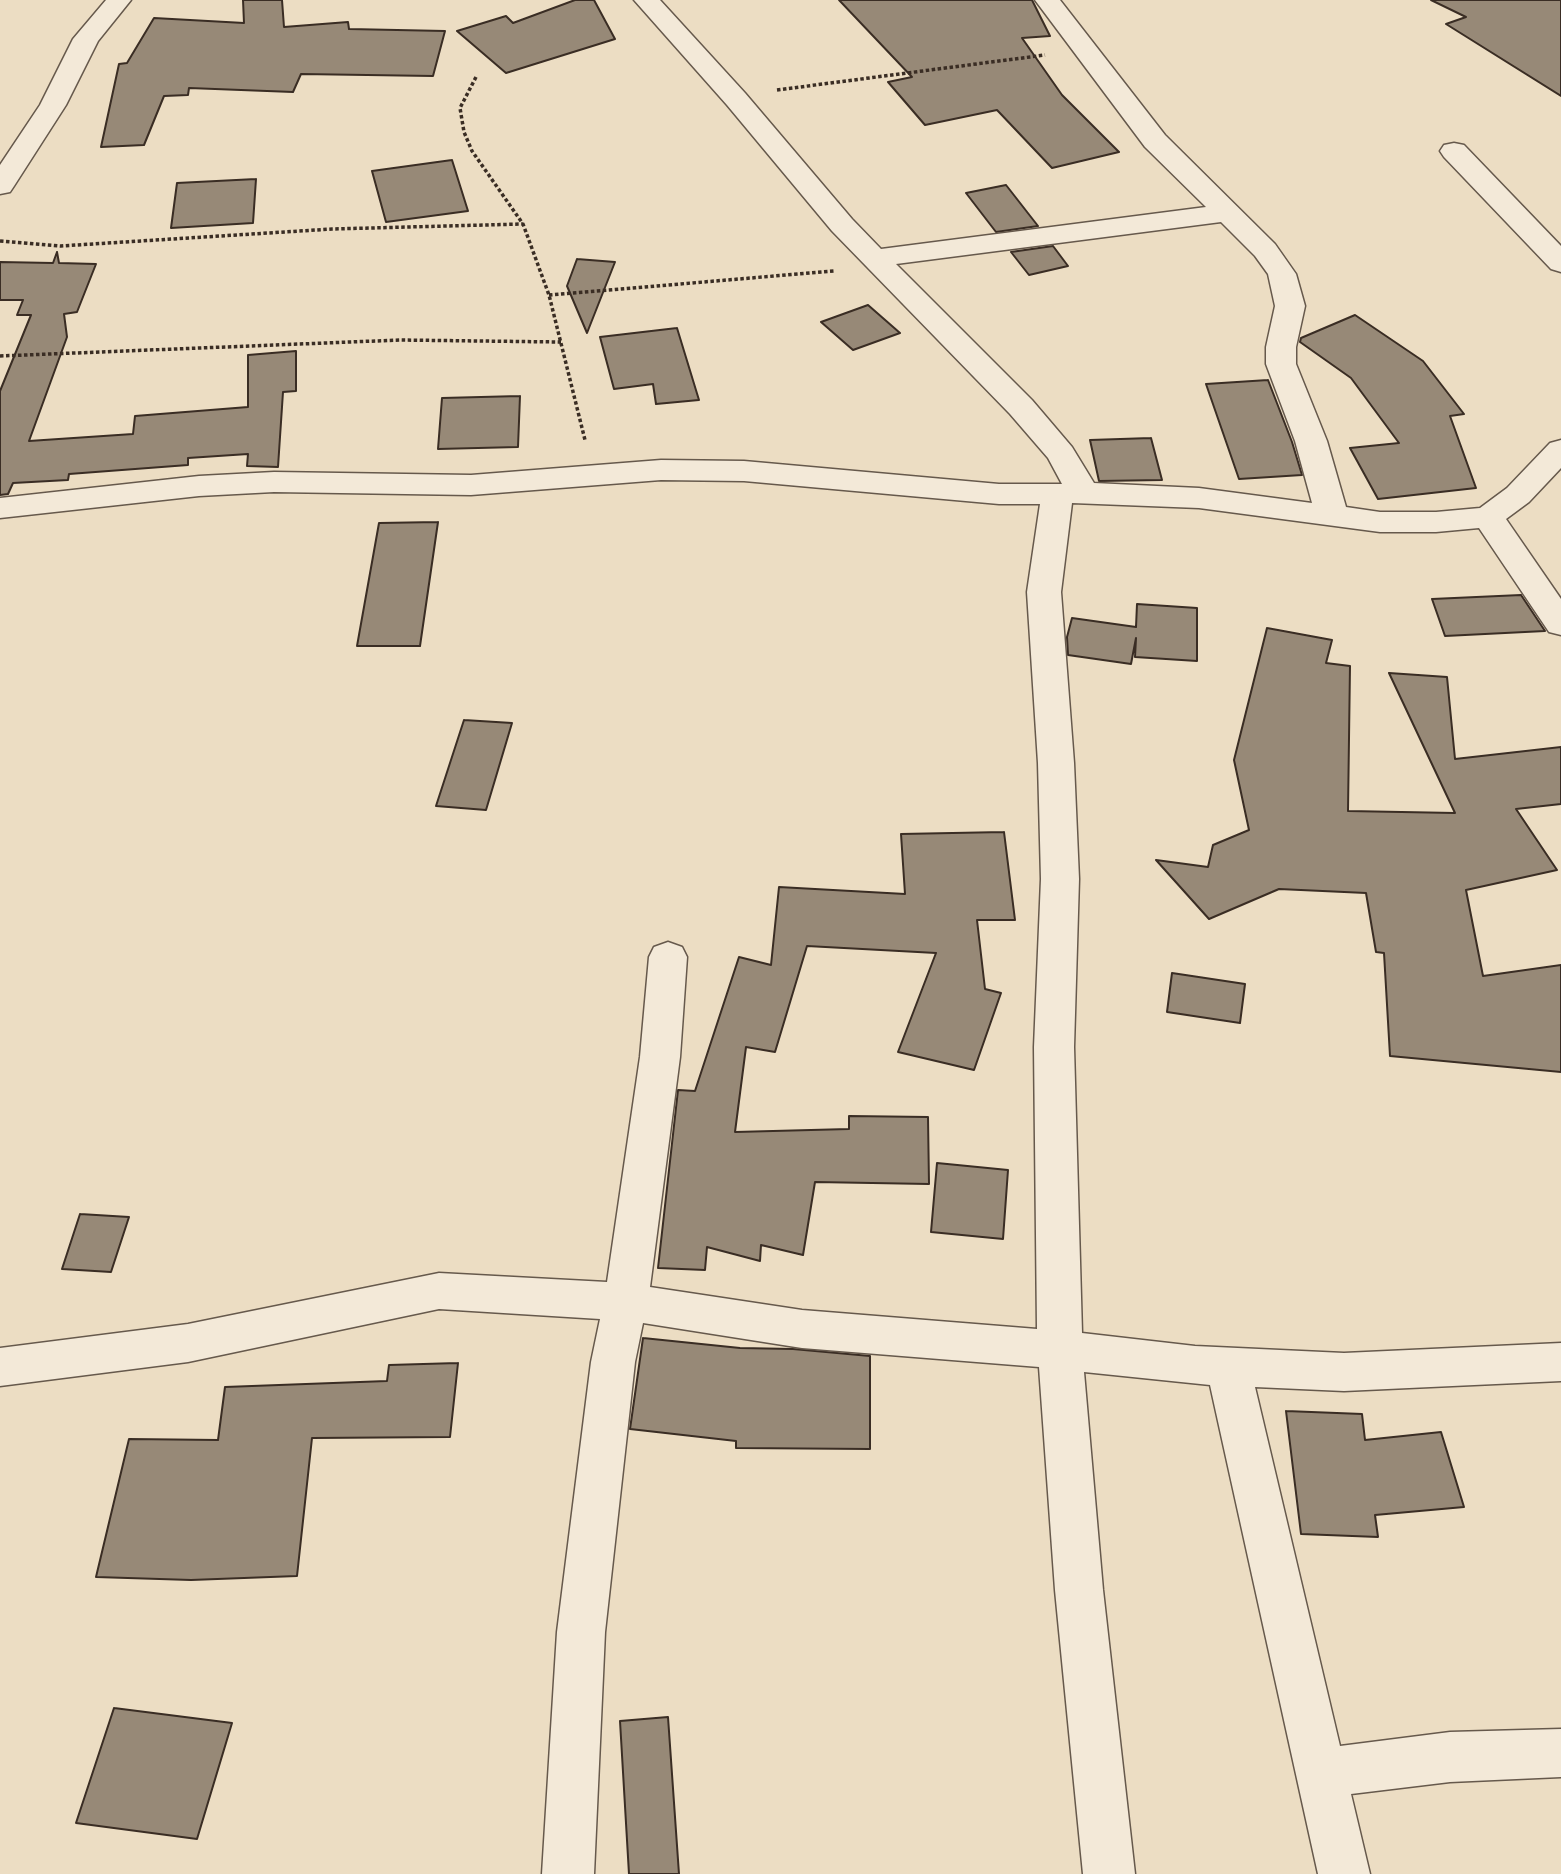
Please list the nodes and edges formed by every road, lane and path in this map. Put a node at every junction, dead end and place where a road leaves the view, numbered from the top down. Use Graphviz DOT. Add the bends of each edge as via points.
graph roads {
  1 [pos="119,0"];
  2 [pos="646,0"];
  3 [pos="1047,0"];
  4 [pos="1084,48"];
  5 [pos="476,77"];
  6 [pos="736,99"];
  7 [pos="1454,151"];
  8 [pos="0,186"];
  9 [pos="1229,214"];
  10 [pos="523,224"];
  11 [pos="1550,239"];
  12 [pos="0,241"];
  13 [pos="878,262"];
  14 [pos="1561,263"];
  15 [pos="549,295"];
  16 [pos="561,342"];
  17 [pos="0,356"];
  18 [pos="1561,450"];
  19 [pos="594,474"];
  20 [pos="1071,495"];
  21 [pos="0,508"];
  22 [pos="1332,515"];
  23 [pos="1488,517"];
  24 [pos="1561,624"];
  25 [pos="668,957"];
  26 [pos="626,1302"];
  27 [pos="1060,1350"];
  28 [pos="1561,1362"];
  29 [pos="0,1367"];
  30 [pos="1228,1367"];
  31 [pos="1561,1753"];
  32 [pos="1322,1773"];
  33 [pos="568,1874"];
  34 [pos="1110,1874"];
  35 [pos="1344,1874"];
  1 -- 8 [label="street" via="86,39 53,105"];
  2 -- 6 [label="street"];
  3 -- 4 [label="street"];
  4 -- 6 [label="path" via="909,75 815,83"];
  4 -- 9 [label="street" via="1155,141"];
  5 -- 10 [label="path" via="460,108 464,132 472,151"];
  6 -- 13 [label="street"];
  7 -- 11 [label="street"];
  9 -- 13 [label="street"];
  9 -- 22 [label="street" via="1282,274 1290,306 1281,364 1311,441"];
  10 -- 12 [label="path" via="318,230 61,246"];
  10 -- 15 [label="path"];
  11 -- 14 [label="street"];
  13 -- 15 [label="path" via="739,281"];
  13 -- 20 [label="street" via="1061,454"];
  15 -- 16 [label="path"];
  16 -- 17 [label="path" via="400,340"];
  16 -- 19 [label="path"];
  18 -- 23 [label="street" via="1518,495"];
  19 -- 20 [label="street" via="744,471 965,492"];
  19 -- 21 [label="street" via="471,485 249,483"];
  20 -- 22 [label="street" via="1199,498"];
  20 -- 27 [label="street" via="1044,592 1060,879 1054,1116"];
  22 -- 23 [label="street" via="1380,522"];
  23 -- 24 [label="street"];
  25 -- 26 [label="street" via="660,1056"];
  26 -- 27 [label="street" via="802,1329"];
  26 -- 29 [label="street" via="439,1291 188,1343"];
  26 -- 33 [label="street" via="612,1362 581,1632"];
  27 -- 30 [label="street"];
  27 -- 34 [label="street" via="1079,1590"];
  28 -- 30 [label="street" via="1344,1372"];
  30 -- 32 [label="street"];
  31 -- 32 [label="street" via="1450,1758"];
  32 -- 35 [label="street"];
}
